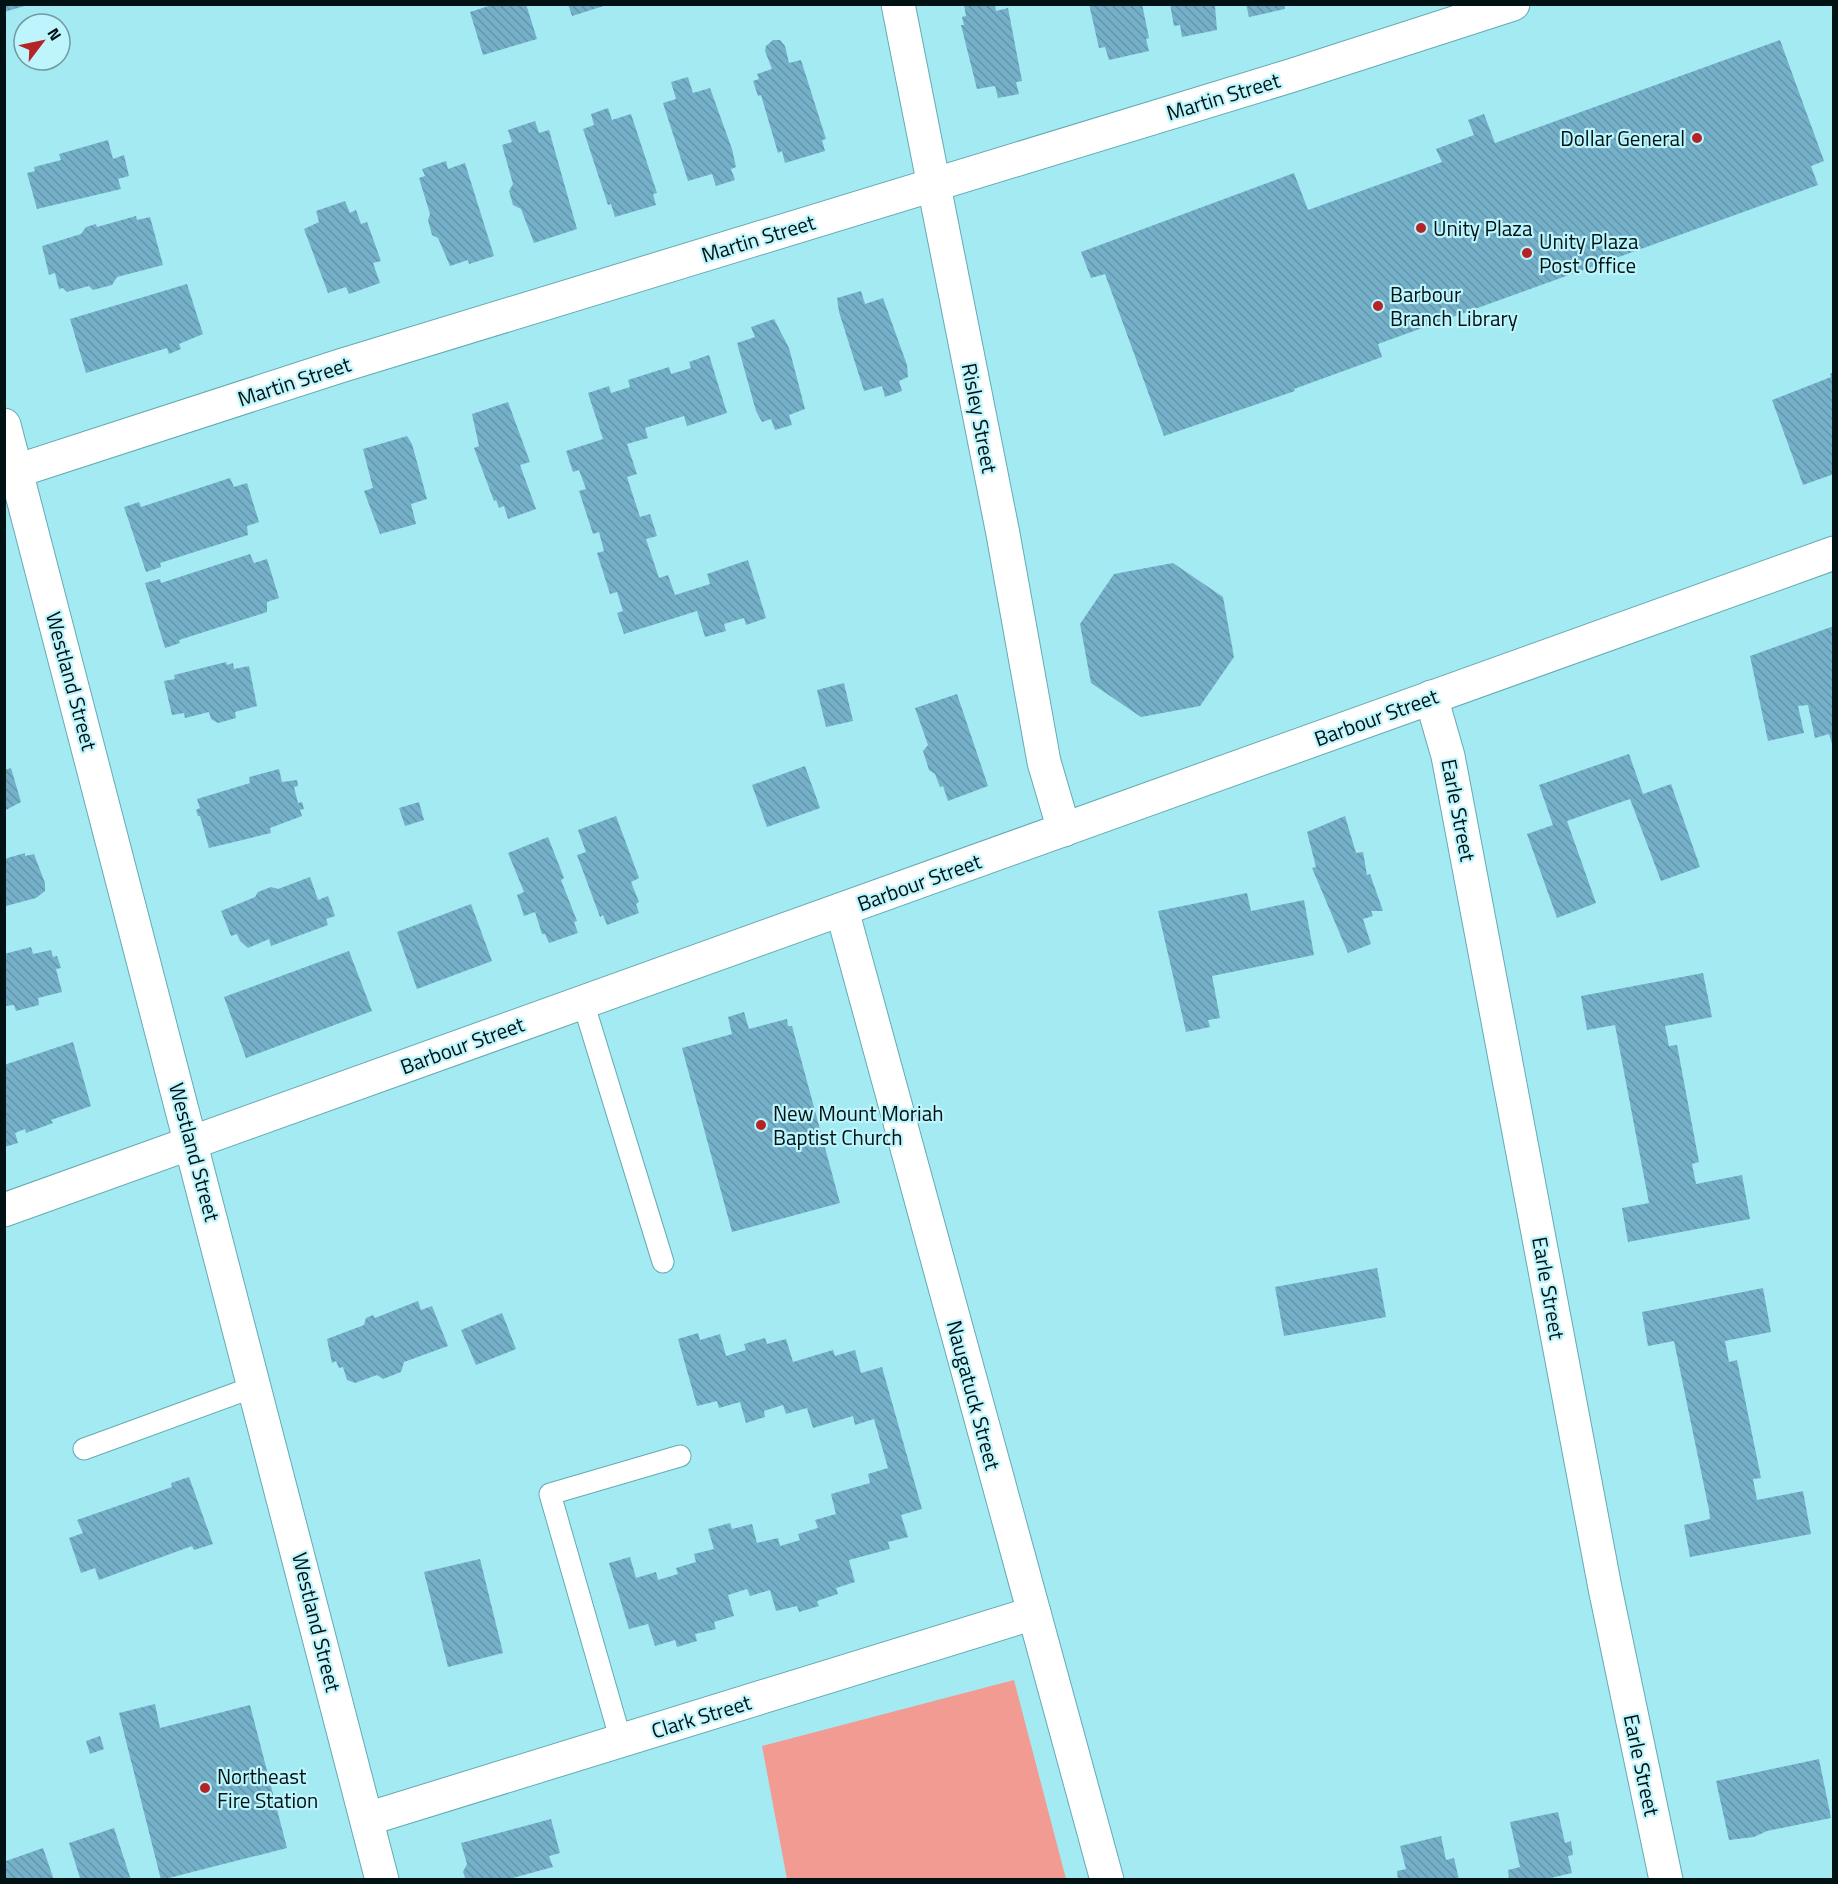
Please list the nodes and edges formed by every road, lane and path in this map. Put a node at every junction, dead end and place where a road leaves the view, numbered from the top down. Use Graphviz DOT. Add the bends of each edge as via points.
graph roads {
  1 [pos="898,4"];
  2 [pos="1514,4"];
  3 [pos="933,185"];
  4 [pos="4,425"];
  5 [pos="10,473"];
  6 [pos="1833,553"];
  7 [pos="1431,697"];
  8 [pos="1064,830"];
  9 [pos="842,910"];
  10 [pos="583,1002"];
  11 [pos="192,1142"];
  12 [pos="4,1210"];
  13 [pos="663,1262"];
  14 [pos="256,1386"];
  15 [pos="84,1449"];
  16 [pos="680,1456"];
  17 [pos="1034,1613"];
  18 [pos="621,1741"];
  19 [pos="367,1819"];
  20 [pos="382,1880"];
  21 [pos="1107,1880"];
  22 [pos="1666,1880"];
  1 -- 3 [label="street, Risley Street"];
  2 -- 3 [label="street, Martin Street"];
  3 -- 5 [label="street, Martin Street" via="340,366"];
  3 -- 8 [label="street, Risley Street" via="1044,762"];
  4 -- 5 [label="street, Westland Street"];
  5 -- 11 [label="street, Westland Street"];
  6 -- 7 [label="street, Barbour Street"];
  7 -- 8 [label="street, Barbour Street"];
  7 -- 22 [label="street, Earle Street" via="1448,756 1605,1588"];
  8 -- 9 [label="street, Barbour Street"];
  9 -- 10 [label="street, Barbour Street"];
  9 -- 17 [label="street, Naugatuck Street"];
  10 -- 11 [label="street, Barbour Street"];
  10 -- 13 [label="lane"];
  11 -- 12 [label="street, Barbour Street"];
  11 -- 14 [label="street, Westland Street"];
  14 -- 15 [label="lane"];
  14 -- 19 [label="street, Westland Street"];
  16 -- 18 [label="lane" via="550,1494"];
  17 -- 18 [label="street, Clark Street"];
  17 -- 21 [label="street, Naugatuck Street"];
  18 -- 19 [label="street, Clark Street"];
  19 -- 20 [label="street, Westland Street"];
}
